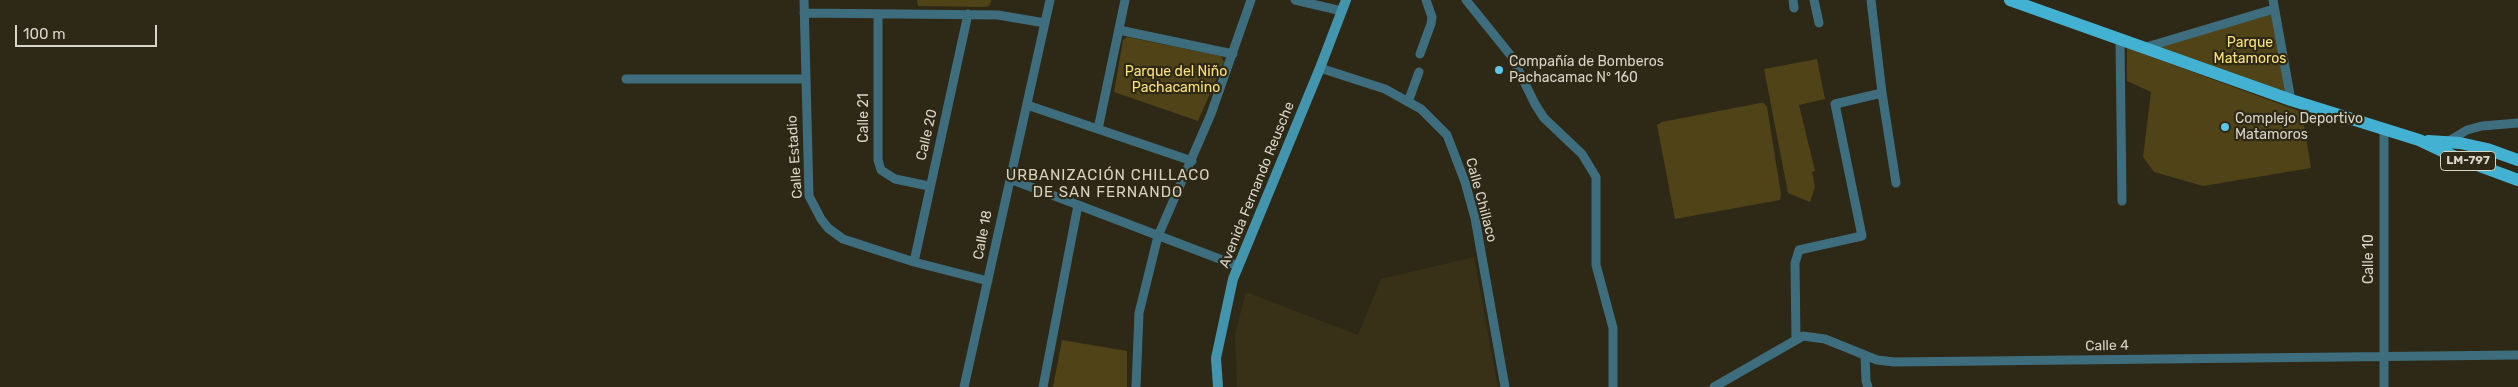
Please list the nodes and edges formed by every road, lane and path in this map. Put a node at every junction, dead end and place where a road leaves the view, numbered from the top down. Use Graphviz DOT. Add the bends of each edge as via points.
graph roads {
  1 [pos="804,0"];
  2 [pos="1050,0"];
  3 [pos="1125,0"];
  4 [pos="1251,0"];
  5 [pos="1295,0"];
  6 [pos="1346,0"];
  7 [pos="1426,0"];
  8 [pos="1466,0"];
  9 [pos="1814,0"];
  10 [pos="1871,0"];
  11 [pos="2010,0"];
  12 [pos="2274,4"];
  13 [pos="1342,11"];
  14 [pos="804,13"];
  15 [pos="878,14"];
  16 [pos="968,14"];
  17 [pos="1819,23"];
  18 [pos="1045,24"];
  19 [pos="1119,30"];
  20 [pos="2120,40"];
  21 [pos="2142,48"];
  22 [pos="1233,54"];
  23 [pos="1420,54"];
  24 [pos="1320,68"];
  25 [pos="1419,72"];
  26 [pos="804,78"];
  27 [pos="626,79"];
  28 [pos="1882,94"];
  29 [pos="2291,100"];
  30 [pos="1408,102"];
  31 [pos="1027,105"];
  32 [pos="2518,123"];
  33 [pos="1098,129"];
  34 [pos="2384,131"];
  35 [pos="2419,140"];
  36 [pos="2446,142"];
  37 [pos="2518,160"];
  38 [pos="1192,161"];
  39 [pos="1010,179"];
  40 [pos="2518,180"];
  41 [pos="1896,183"];
  42 [pos="930,186"];
  43 [pos="2122,201"];
  44 [pos="1078,205"];
  45 [pos="1158,236"];
  46 [pos="914,262"];
  47 [pos="1238,266"];
  48 [pos="988,280"];
  49 [pos="1796,339"];
  50 [pos="1865,355"];
  51 [pos="2518,355"];
  52 [pos="2383,356"];
  53 [pos="964,387"];
  54 [pos="1043,387"];
  55 [pos="1136,387"];
  56 [pos="1218,387"];
  57 [pos="1506,387"];
  58 [pos="1613,387"];
  59 [pos="1714,387"];
  60 [pos="1868,387"];
  61 [pos="2384,387"];
  1 -- 14 [label="street, Calle Estadio"];
  2 -- 18 [label="street, Calle 18"];
  3 -- 19 [label="street"];
  4 -- 22 [label="street"];
  5 -- 13 [label="street"];
  6 -- 13 [label="street, Avenida Fernando Reusche"];
  7 -- 23 [label="street" via="1432,17"];
  8 -- 58 [label="street" via="1512,57 1544,118 1582,154 1596,177 1596,265 1613,328"];
  9 -- 17 [label="street"];
  10 -- 28 [label="street"];
  11 -- 20 [label="main road, LM-797"];
  12 -- 21 [label="street"];
  12 -- 29 [label="street"];
  13 -- 24 [label="street, Avenida Fernando Reusche"];
  14 -- 15 [label="street"];
  14 -- 26 [label="street, Calle Estadio"];
  15 -- 16 [label="street"];
  15 -- 42 [label="street, Calle 21" via="878,160 881,170 895,179"];
  16 -- 18 [label="street" via="998,15"];
  16 -- 42 [label="street, Calle 20"];
  18 -- 31 [label="street, Calle 18"];
  19 -- 22 [label="street"];
  19 -- 33 [label="street"];
  20 -- 21 [label="main road, LM-797"];
  20 -- 43 [label="street"];
  21 -- 29 [label="main road, LM-797"];
  22 -- 38 [label="street"];
  24 -- 30 [label="street, Calle Chillaco" via="1385,89"];
  24 -- 47 [label="street, Avenida Fernando Reusche"];
  25 -- 30 [label="street"];
  26 -- 27 [label="street"];
  26 -- 46 [label="street, Calle Estadio" via="809,196 814,208 828,228 843,239"];
  28 -- 41 [label="street"];
  28 -- 49 [label="street" via="1835,104 1862,236 1799,250 1795,263"];
  29 -- 34 [label="main road, LM-797"];
  30 -- 57 [label="street, Calle Chillaco" via="1446,134 1465,182"];
  31 -- 33 [label="street"];
  31 -- 39 [label="street, Calle 18"];
  32 -- 36 [label="street" via="2482,126"];
  33 -- 38 [label="street"];
  34 -- 35 [label="main road, LM-797"];
  34 -- 52 [label="street, Calle 10"];
  35 -- 36 [label="main road, LM-797"];
  35 -- 40 [label="main road, LM-797"];
  36 -- 37 [label="main road, LM-797" via="2487,149"];
  38 -- 45 [label="street"];
  39 -- 44 [label="street"];
  39 -- 48 [label="street, Calle 18"];
  42 -- 46 [label="street, Calle 20"];
  44 -- 45 [label="street"];
  44 -- 54 [label="street"];
  45 -- 47 [label="street"];
  45 -- 55 [label="street" via="1139,313"];
  46 -- 48 [label="street, Calle Estadio"];
  47 -- 56 [label="street, Avenida Fernando Reusche" via="1216,358"];
  48 -- 53 [label="street, Calle 18"];
  49 -- 50 [label="street, Calle 4" via="1803,336 1825,340"];
  49 -- 59 [label="street"];
  50 -- 52 [label="street, Calle 4" via="1894,362"];
  50 -- 60 [label="street"];
  51 -- 52 [label="street, Calle 4"];
  52 -- 61 [label="street, Calle 10"];
}
